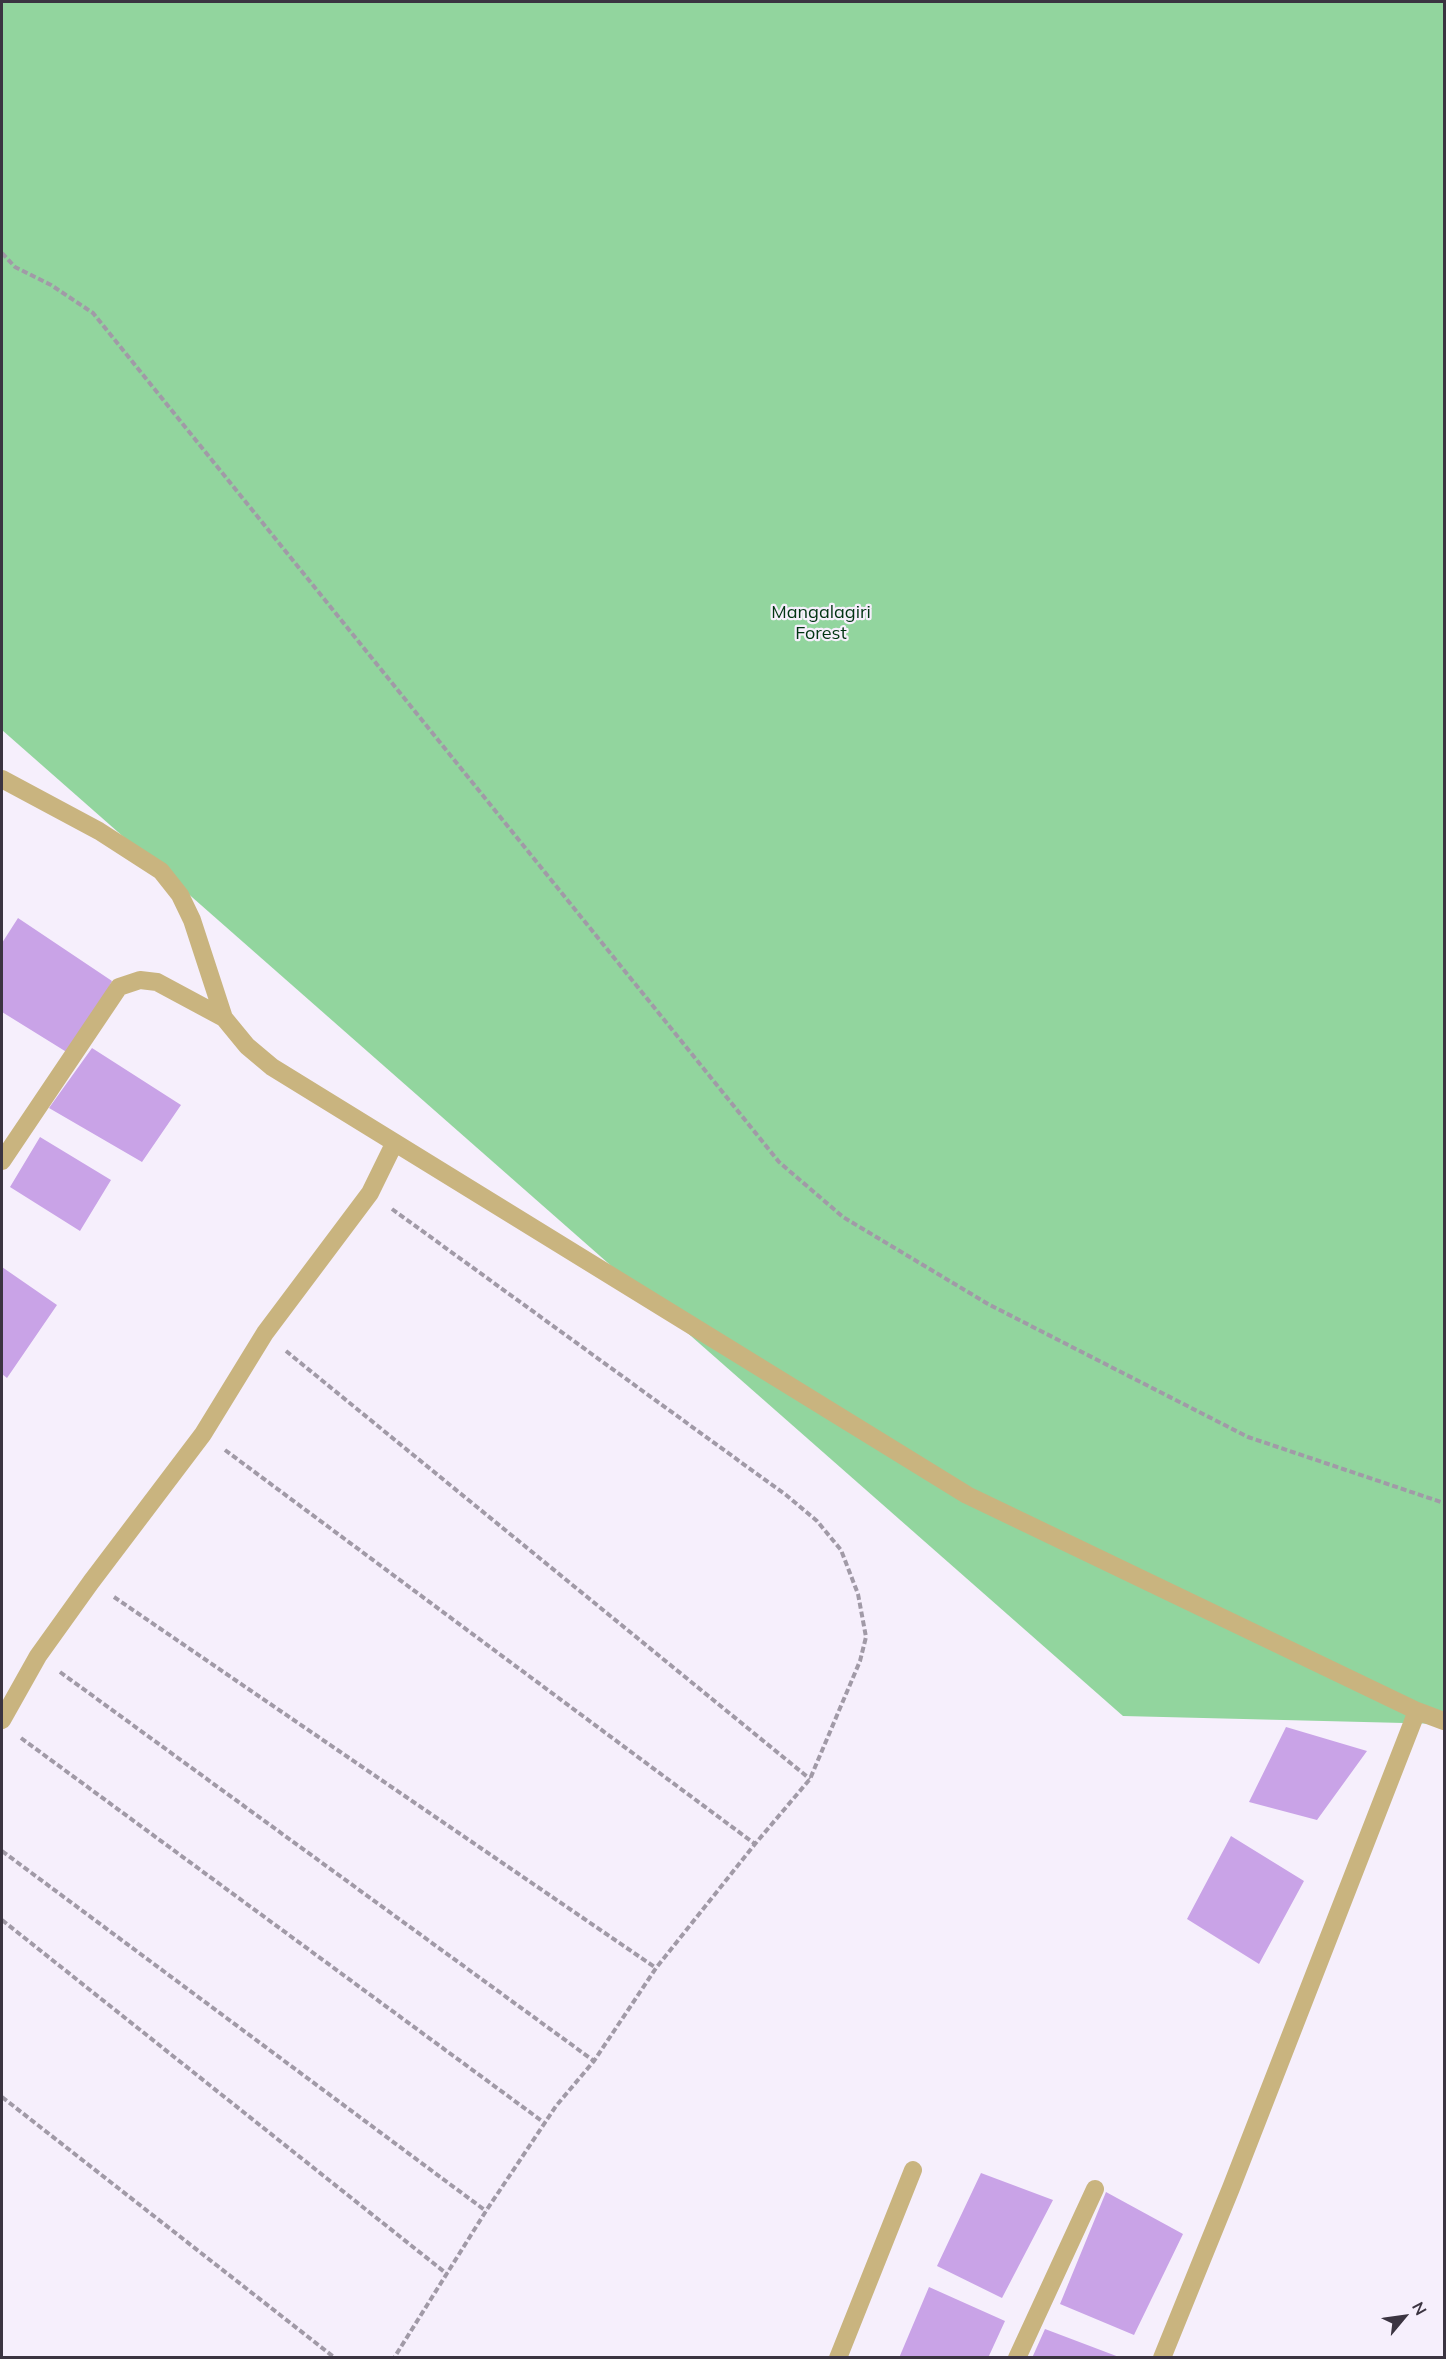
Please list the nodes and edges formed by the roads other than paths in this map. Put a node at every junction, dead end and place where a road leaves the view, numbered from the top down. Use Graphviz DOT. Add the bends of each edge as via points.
graph roads {
  1 [pos="2,779"];
  2 [pos="224,1018"];
  3 [pos="394,1144"];
  4 [pos="2,1161"];
  5 [pos="1417,1711"];
  6 [pos="2,1720"];
  7 [pos="1444,1721"];
  8 [pos="913,2170"];
  9 [pos="1095,2189"];
  10 [pos="838,2358"];
  11 [pos="1017,2358"];
  12 [pos="1162,2358"];
  1 -- 2 [label="street" via="99,831 161,871 180,895 192,920"];
  2 -- 3 [label="street" via="247,1046 272,1067"];
  2 -- 4 [label="street" via="157,982 140,980 119,987"];
  3 -- 5 [label="street" via="967,1495"];
  3 -- 6 [label="street" via="370,1192 265,1333 203,1434 38,1656"];
  5 -- 7 [label="street"];
  5 -- 12 [label="street"];
  8 -- 10 [label="street"];
  9 -- 11 [label="street"];
}
